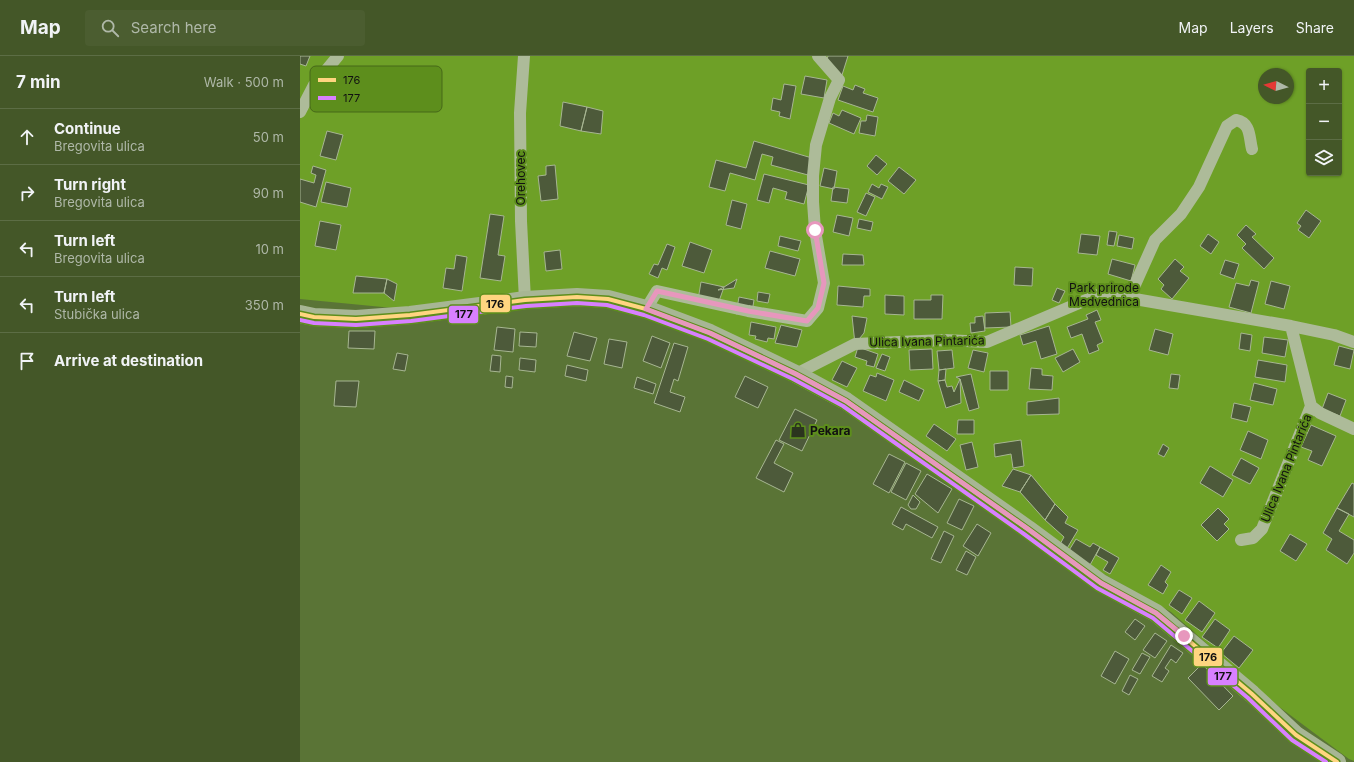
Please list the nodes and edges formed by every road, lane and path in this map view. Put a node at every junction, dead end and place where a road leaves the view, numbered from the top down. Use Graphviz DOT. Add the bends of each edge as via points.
graph roads {
  1 [pos="338,56"];
  2 [pos="524,56"];
  3 [pos="818,56"];
  4 [pos="330,66"];
  5 [pos="310,93"];
  6 [pos="300,112"];
  7 [pos="1252,149"];
  8 [pos="1129,298"];
  9 [pos="525,300"];
  10 [pos="646,309"];
  11 [pos="300,314"];
  12 [pos="1291,326"];
  13 [pos="1354,342"];
  14 [pos="796,374"];
  15 [pos="1311,406"];
  16 [pos="1354,429"];
  17 [pos="1241,540"];
  18 [pos="1336,762"];
  1 -- 4 [label="street"];
  2 -- 9 [label="street, Orehovec" via="520,113"];
  3 -- 10 [label="street" via="839,80 830,98 816,145 812,176 815,230 824,283 818,308 807,321 657,291"];
  5 -- 6 [label="street"];
  7 -- 8 [label="street" via="1247,127 1243,122 1236,120 1227,126 1199,187 1180,214 1155,240"];
  8 -- 12 [label="street, Ulica Ivana Pintarića"];
  8 -- 14 [label="street, Ulica Ivana Pintarića" via="1098,295 987,342 944,340 855,344"];
  9 -- 10 [label="main road" via="577,297 608,299"];
  9 -- 11 [label="main road" via="356,320"];
  10 -- 14 [label="main road" via="710,333"];
  12 -- 13 [label="street, Ulica Ivana Pintarića"];
  12 -- 15 [label="street, Ulica Ivana Pintarića"];
  14 -- 18 [label="main road" via="846,401 1101,583 1156,613 1252,694 1296,735"];
  15 -- 16 [label="street, Ulica Ivana Pintarića"];
  15 -- 17 [label="street, Ulica Ivana Pintarića" via="1262,529 1253,538"];
}
